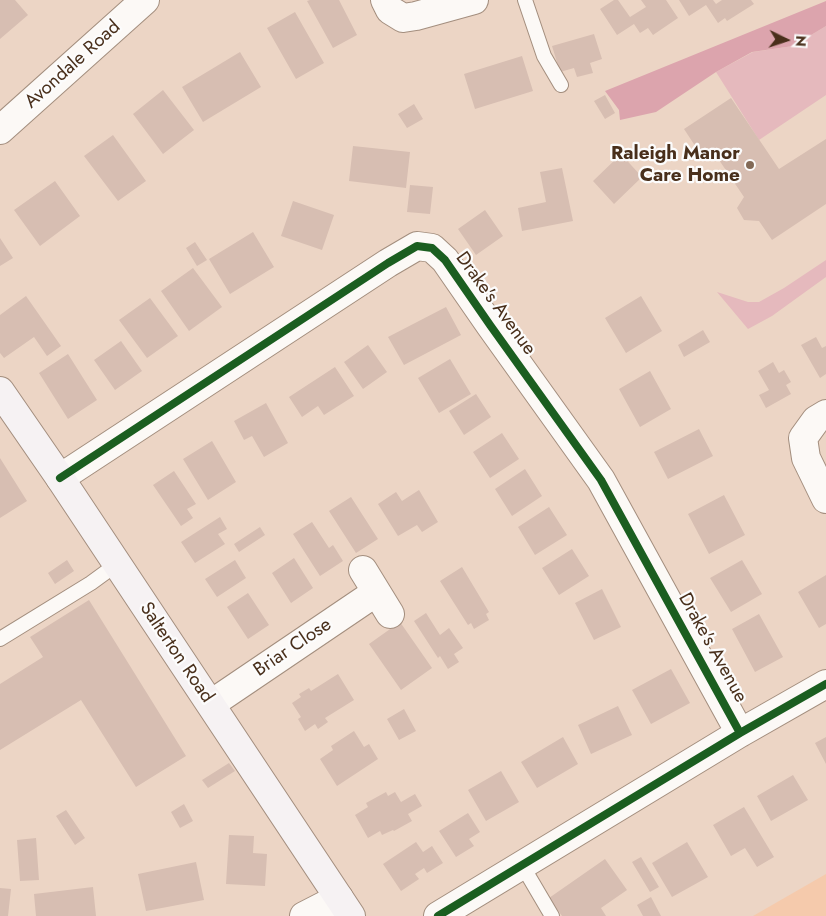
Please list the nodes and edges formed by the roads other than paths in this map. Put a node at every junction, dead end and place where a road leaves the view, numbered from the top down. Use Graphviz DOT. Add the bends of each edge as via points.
graph roads {
  1 [pos="145,0"];
  2 [pos="385,0"];
  3 [pos="474,0"];
  4 [pos="525,0"];
  5 [pos="560,85"];
  6 [pos="0,130"];
  7 [pos="0,391"];
  8 [pos="826,414"];
  9 [pos="60,478"];
  10 [pos="826,499"];
  11 [pos="117,564"];
  12 [pos="376,592"];
  13 [pos="0,639"];
  14 [pos="826,684"];
  15 [pos="211,704"];
  16 [pos="740,733"];
  17 [pos="522,865"];
  18 [pos="345,907"];
  19 [pos="304,916"];
  20 [pos="438,916"];
  21 [pos="552,916"];
  1 -- 6 [label="street, Avondale Road"];
  2 -- 3 [label="street" via="390,10 403,18"];
  4 -- 5 [label="lane" via="544,56"];
  7 -- 9 [label="main road, Salterton Road"];
  8 -- 10 [label="street" via="816,420 803,438 806,458"];
  9 -- 11 [label="main road, Salterton Road"];
  9 -- 16 [label="street, Drake's Avenue" via="388,263 417,246 432,248 445,260 602,480"];
  11 -- 13 [label="lane"];
  11 -- 15 [label="main road, Salterton Road"];
  12 -- 15 [label="street, Briar Close"];
  14 -- 16 [label="street, Drake's Avenue"];
  15 -- 18 [label="main road, Salterton Road"];
  16 -- 17 [label="street, Drake's Avenue"];
  17 -- 20 [label="street, Drake's Avenue"];
  17 -- 21 [label="lane"];
  18 -- 19 [label="street"];
}
